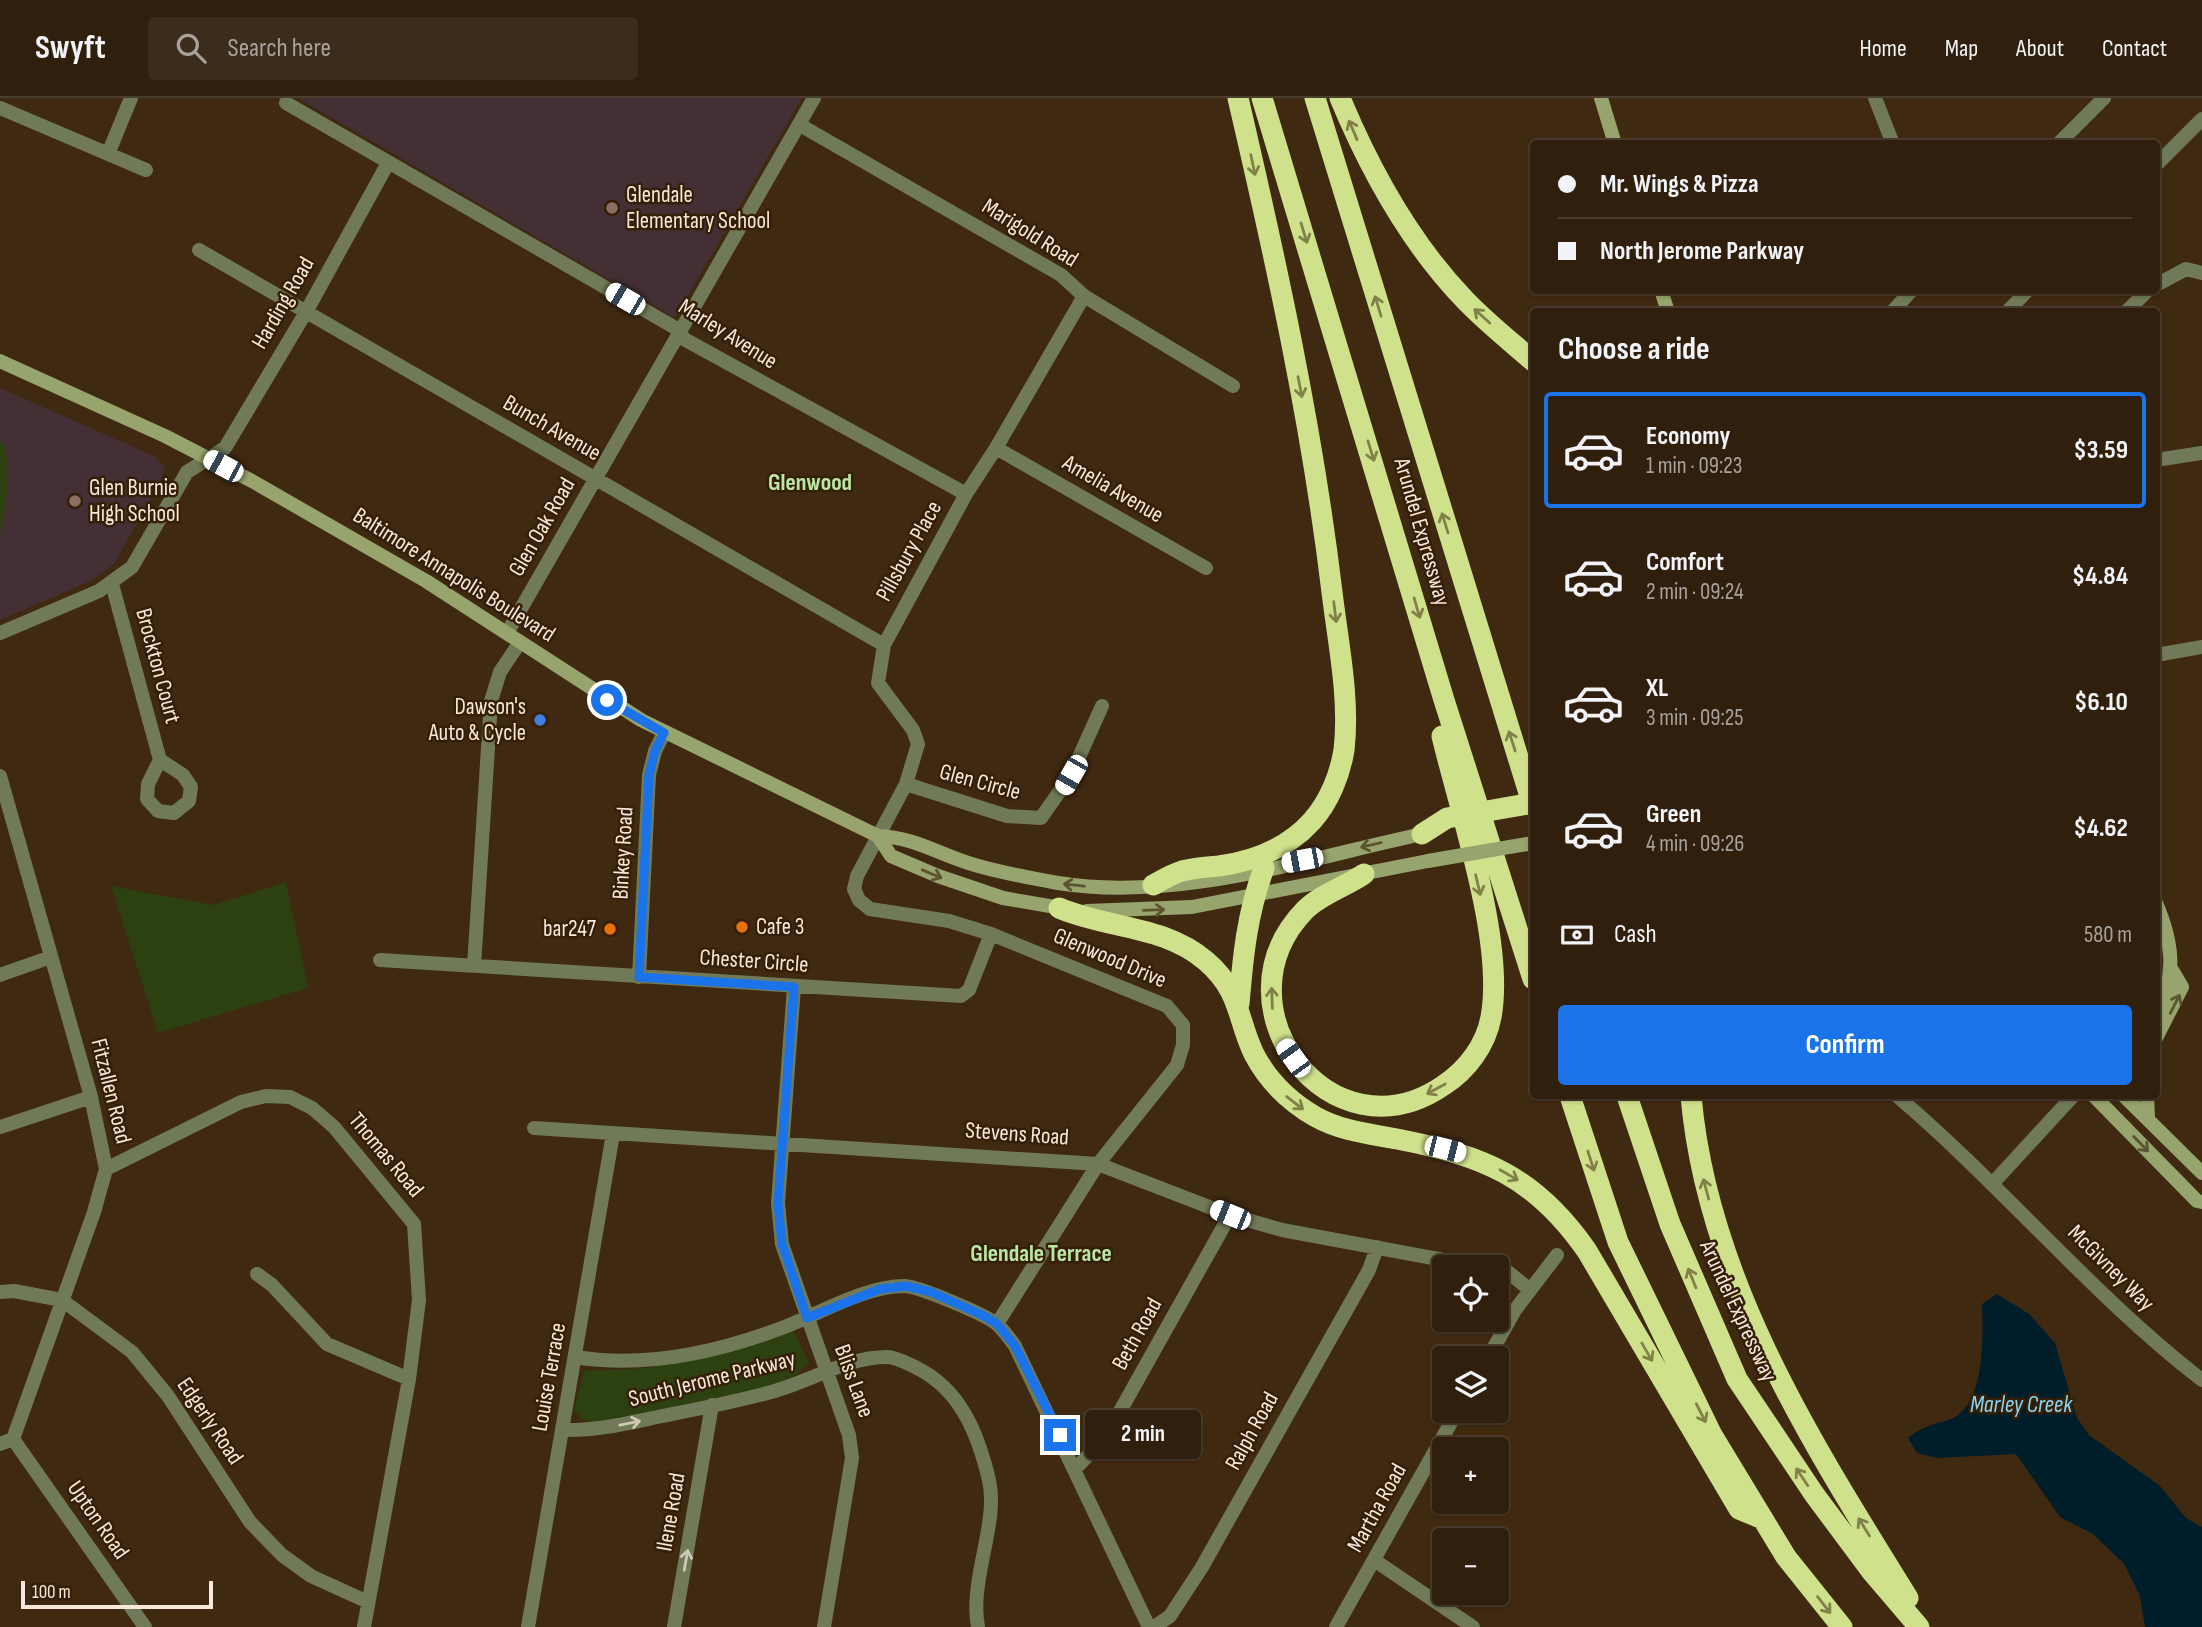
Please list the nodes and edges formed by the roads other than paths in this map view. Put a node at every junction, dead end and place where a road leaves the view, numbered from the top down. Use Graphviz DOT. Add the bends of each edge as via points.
graph roads {
  1 [pos="131,98"];
  2 [pos="814,98"];
  3 [pos="1238,98"];
  4 [pos="1262,98"];
  5 [pos="1315,98"];
  6 [pos="1340,98"];
  7 [pos="1601,98"];
  8 [pos="1875,98"];
  9 [pos="2104,98"];
  10 [pos="286,103"];
  11 [pos="0,108"];
  12 [pos="2202,120"];
  13 [pos="800,125"];
  14 [pos="1614,140"];
  15 [pos="1891,140"];
  16 [pos="2062,140"];
  17 [pos="108,154"];
  18 [pos="2160,161"];
  19 [pos="388,163"];
  20 [pos="146,170"];
  21 [pos="199,250"];
  22 [pos="2202,273"];
  23 [pos="2160,283"];
  24 [pos="1908,294"];
  25 [pos="2024,294"];
  26 [pos="2144,294"];
  27 [pos="1084,296"];
  28 [pos="1896,308"];
  29 [pos="2011,308"];
  30 [pos="2130,308"];
  31 [pos="306,312"];
  32 [pos="679,330"];
  33 [pos="1530,358"];
  34 [pos="0,362"];
  35 [pos="1233,386"];
  36 [pos="996,448"];
  37 [pos="2202,453"];
  38 [pos="209,458"];
  39 [pos="2160,459"];
  40 [pos="595,479"];
  41 [pos="966,494"];
  42 [pos="1206,568"];
  43 [pos="112,584"];
  44 [pos="0,633"];
  45 [pos="514,638"];
  46 [pos="884,645"];
  47 [pos="2202,647"];
  48 [pos="2160,654"];
  49 [pos="1444,700"];
  50 [pos="1102,706"];
  51 [pos="664,733"];
  52 [pos="160,760"];
  53 [pos="0,776"];
  54 [pos="906,784"];
  55 [pos="1530,794"];
  56 [pos="1530,804"];
  57 [pos="1530,815"];
  58 [pos="6,819"];
  59 [pos="1422,834"];
  60 [pos="878,836"];
  61 [pos="1530,844"];
  62 [pos="1264,868"];
  63 [pos="1364,874"];
  64 [pos="1153,885"];
  65 [pos="1254,894"];
  66 [pos="1059,908"];
  67 [pos="2160,915"];
  68 [pos="992,934"];
  69 [pos="51,957"];
  70 [pos="380,960"];
  71 [pos="474,966"];
  72 [pos="1530,970"];
  73 [pos="2172,970"];
  74 [pos="0,975"];
  75 [pos="639,977"];
  76 [pos="794,987"];
  77 [pos="1239,1004"];
  78 [pos="2160,1004"];
  79 [pos="2160,1030"];
  80 [pos="91,1097"];
  81 [pos="1571,1099"];
  82 [pos="1628,1099"];
  83 [pos="1691,1099"];
  84 [pos="1900,1099"];
  85 [pos="2070,1099"];
  86 [pos="2097,1099"];
  87 [pos="2127,1099"];
  88 [pos="2147,1099"];
  89 [pos="2148,1117"];
  90 [pos="0,1127"];
  91 [pos="534,1128"];
  92 [pos="613,1133"];
  93 [pos="785,1145"];
  94 [pos="1098,1164"];
  95 [pos="106,1169"];
  96 [pos="2202,1173"];
  97 [pos="1993,1183"];
  98 [pos="2202,1202"];
  99 [pos="1230,1215"];
  100 [pos="1377,1247"];
  101 [pos="1557,1255"];
  102 [pos="1432,1258"];
  103 [pos="1509,1273"];
  104 [pos="257,1274"];
  105 [pos="1529,1289"];
  106 [pos="0,1292"];
  107 [pos="62,1300"];
  108 [pos="807,1318"];
  109 [pos="997,1324"];
  110 [pos="1495,1346"];
  111 [pos="575,1357"];
  112 [pos="827,1370"];
  113 [pos="409,1380"];
  114 [pos="2202,1380"];
  115 [pos="712,1405"];
  116 [pos="1451,1423"];
  117 [pos="562,1430"];
  118 [pos="7,1442"];
  119 [pos="1075,1469"];
  120 [pos="1763,1519"];
  121 [pos="1374,1560"];
  122 [pos="368,1602"];
  123 [pos="145,1627"];
  124 [pos="364,1627"];
  125 [pos="528,1627"];
  126 [pos="674,1627"];
  127 [pos="824,1627"];
  128 [pos="978,1627"];
  129 [pos="1151,1627"];
  130 [pos="1336,1627"];
  131 [pos="1473,1627"];
  132 [pos="1842,1627"];
  133 [pos="1919,1627"];
  134 [pos="1926,1627"];
  1 -- 17 [label="street"];
  2 -- 13 [label="street, Glen Oak Road"];
  3 -- 64 [label="highway, one-way" via="1315,464 1346,723 1339,772 1311,822 1266,855 1182,871"];
  4 -- 49 [label="highway, Arundel Expressway, one-way"];
  55 -- 5 [label="highway, Arundel Expressway, one-way"];
  33 -- 6 [label="highway, one-way" via="1464,299 1434,262 1388,197"];
  7 -- 14 [label="main road"];
  8 -- 15 [label="street"];
  9 -- 16 [label="street"];
  10 -- 19 [label="street, Marley Avenue"];
  11 -- 17 [label="street"];
  12 -- 18 [label="street"];
  13 -- 27 [label="street, Marigold Road" via="1050,268"];
  13 -- 32 [label="street, Glen Oak Road"];
  17 -- 20 [label="street"];
  19 -- 31 [label="street, Harding Road"];
  19 -- 32 [label="street, Marley Avenue"];
  21 -- 31 [label="street, Bunch Avenue"];
  22 -- 23 [label="street" via="2186,269"];
  24 -- 28 [label="street"];
  25 -- 29 [label="street"];
  26 -- 30 [label="street"];
  27 -- 35 [label="street, Marigold Road"];
  27 -- 36 [label="street, Pillsbury Place"];
  31 -- 38 [label="street, Harding Road" via="225,448"];
  31 -- 40 [label="street, Bunch Avenue"];
  32 -- 40 [label="street, Glen Oak Road"];
  32 -- 41 [label="street, Marley Avenue" via="684,339"];
  34 -- 38 [label="main road, Baltimore Annapolis Boulevard"];
  36 -- 41 [label="street, Pillsbury Place"];
  36 -- 42 [label="street, Amelia Avenue"];
  37 -- 39 [label="street"];
  38 -- 43 [label="street, Harding Road" via="187,472 140,556"];
  38 -- 45 [label="main road, Baltimore Annapolis Boulevard" via="378,552"];
  40 -- 45 [label="street, Glen Oak Road"];
  40 -- 46 [label="street, Bunch Avenue"];
  41 -- 46 [label="street, Pillsbury Place"];
  43 -- 44 [label="street"];
  43 -- 52 [label="street, Brockton Court"];
  45 -- 51 [label="main road, Baltimore Annapolis Boulevard"];
  45 -- 71 [label="street" via="491,701"];
  46 -- 54 [label="street, Pillsbury Place" via="878,683 918,744"];
  47 -- 48 [label="street"];
  49 -- 63 [label="highway, one-way" via="1439,725 1490,940 1491,1018 1478,1050 1460,1075 1435,1092 1391,1105 1335,1095 1304,1073 1283,1044 1270,998 1274,963 1286,932 1307,907"];
  49 -- 72 [label="highway, Arundel Expressway"];
  50 -- 54 [label="street, Glen Circle" via="1071,775 1041,818 1007,816"];
  51 -- 60 [label="main road, Baltimore Annapolis Boulevard"];
  51 -- 75 [label="street, Binkey Road" via="649,775"];
  53 -- 58 [label="street, Fitzallen Road"];
  54 -- 60 [label="street, Pillsbury Place"];
  56 -- 59 [label="highway, bridge" via="1447,818"];
  57 -- 59 [label="main road, Baltimore Annapolis Boulevard"];
  58 -- 69 [label="street, Fitzallen Road"];
  59 -- 62 [label="main road, Baltimore Annapolis Boulevard, one-way"];
  64 -- 60 [label="main road, Baltimore Annapolis Boulevard, one-way" via="1086,886 1048,881 973,864 904,837"];
  60 -- 66 [label="main road, Baltimore Annapolis Boulevard, one-way" via="891,856 938,876 993,895"];
  60 -- 68 [label="street, Glenwood Drive" via="857,876 859,900 870,909 949,921"];
  61 -- 63 [label="main road, Baltimore Annapolis Boulevard, bridge"];
  62 -- 64 [label="main road, Baltimore Annapolis Boulevard"];
  62 -- 65 [label="highway"];
  63 -- 65 [label="main road, Baltimore Annapolis Boulevard"];
  66 -- 65 [label="main road, Baltimore Annapolis Boulevard, one-way" via="1162,910"];
  65 -- 77 [label="highway" via="1239,969"];
  66 -- 77 [label="highway" via="1087,920 1174,940 1208,963"];
  67 -- 73 [label="main road"];
  68 -- 76 [label="street, Chester Circle" via="969,990 961,996"];
  68 -- 94 [label="street, Glenwood Drive" via="1167,1006 1183,1025 1177,1065"];
  69 -- 74 [label="street"];
  69 -- 80 [label="street, Fitzallen Road"];
  70 -- 71 [label="street, Chester Circle"];
  71 -- 75 [label="street, Chester Circle"];
  73 -- 78 [label="main road"];
  79 -- 73 [label="main road, one-way" via="2182,987"];
  75 -- 76 [label="street, Chester Circle"];
  76 -- 93 [label="street, Bliss Lane"];
  77 -- 120 [label="highway, one-way" via="1254,1053 1275,1085 1304,1110 1340,1128 1474,1157 1548,1203 1587,1251 1739,1509"];
  80 -- 90 [label="street"];
  80 -- 95 [label="street, Fitzallen Road"];
  81 -- 120 [label="highway, one-way" via="1618,1242 1712,1434"];
  133 -- 82 [label="highway, Arundel Expressway, one-way" via="1814,1494 1737,1379 1670,1224"];
  134 -- 83 [label="highway, one-way" via="1821,1457 1758,1329 1728,1260 1705,1187"];
  84 -- 97 [label="street, McGivney Way"];
  85 -- 97 [label="street"];
  86 -- 98 [label="main road, one-way"];
  87 -- 89 [label="main road"];
  88 -- 89 [label="main road"];
  89 -- 96 [label="main road"];
  91 -- 92 [label="street, Stevens Road"];
  92 -- 93 [label="street, Stevens Road"];
  92 -- 111 [label="street, Louise Terrace"];
  93 -- 94 [label="street, Stevens Road"];
  93 -- 108 [label="street, Bliss Lane" via="778,1203 782,1244"];
  94 -- 99 [label="street, Stevens Road"];
  94 -- 109 [label="street, Glenwood Drive"];
  95 -- 107 [label="street, Fitzallen Road"];
  95 -- 113 [label="street, Thomas Road" via="253,1098 290,1097 312,1108 334,1127 414,1224 419,1300"];
  97 -- 114 [label="street, McGivney Way" via="2154,1343"];
  99 -- 100 [label="street, Stevens Road" via="1282,1230"];
  99 -- 119 [label="street, Beth Road" via="1105,1438"];
  100 -- 102 [label="street, Stevens Road"];
  100 -- 129 [label="street, Ralph Road" via="1369,1270 1202,1567 1170,1616"];
  101 -- 105 [label="street"];
  103 -- 105 [label="street"];
  104 -- 113 [label="street" via="272,1284 327,1344"];
  105 -- 110 [label="street"];
  106 -- 107 [label="street, Edgerly Road" via="14,1290"];
  107 -- 118 [label="street, Fitzallen Road"];
  107 -- 122 [label="street, Edgerly Road" via="132,1352 168,1396 250,1522 282,1555 311,1576"];
  108 -- 109 [label="street" via="880,1289 906,1286 931,1292"];
  108 -- 111 [label="street" via="651,1361"];
  108 -- 112 [label="street, Bliss Lane"];
  109 -- 119 [label="street" via="1015,1346"];
  111 -- 117 [label="street, Louise Terrace"];
  112 -- 115 [label="street, South Jerome Parkway" via="772,1392"];
  112 -- 127 [label="street, Bliss Lane" via="849,1434 852,1458"];
  112 -- 128 [label="street, South Jerome Parkway" via="890,1357 947,1388 969,1420 990,1490 975,1608"];
  113 -- 122 [label="street, Thomas Road"];
  117 -- 115 [label="street, South Jerome Parkway, one-way" via="588,1431"];
  126 -- 115 [label="street, Ilene Road, one-way"];
  116 -- 121 [label="street, Martha Road"];
  117 -- 125 [label="street, Louise Terrace"];
  118 -- 123 [label="street, Upton Road"];
  119 -- 129 [label="street"];
  120 -- 132 [label="highway, one-way" via="1786,1557"];
  121 -- 130 [label="street, Martha Road"];
  121 -- 131 [label="street"];
  122 -- 124 [label="street, Thomas Road"];
}
